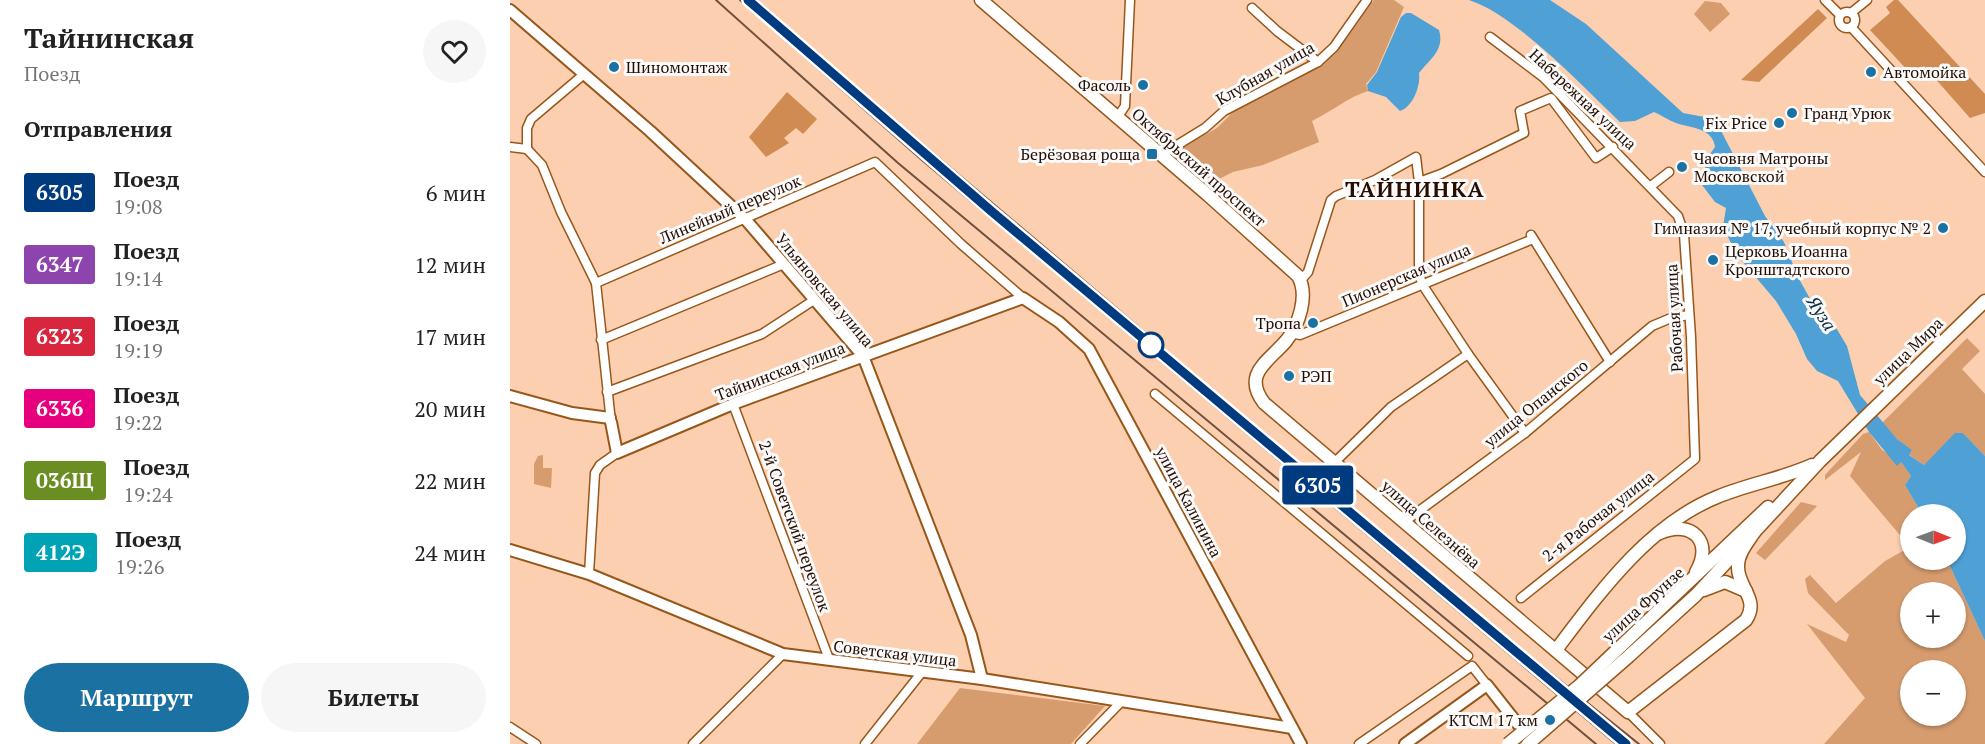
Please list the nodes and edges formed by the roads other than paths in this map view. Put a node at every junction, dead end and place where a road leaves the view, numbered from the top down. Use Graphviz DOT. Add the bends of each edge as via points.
graph roads {
  1 [pos="981,0"];
  2 [pos="1130,0"];
  3 [pos="1367,0"];
  4 [pos="1825,0"];
  5 [pos="1867,0"];
  6 [pos="1252,8"];
  7 [pos="510,10"];
  8 [pos="1851,13"];
  9 [pos="1840,15"];
  10 [pos="1851,27"];
  11 [pos="1490,37"];
  12 [pos="1318,62"];
  13 [pos="584,75"];
  14 [pos="1117,118"];
  15 [pos="510,147"];
  16 [pos="1613,147"];
  17 [pos="527,149"];
  18 [pos="1161,155"];
  19 [pos="1985,171"];
  20 [pos="1669,172"];
  21 [pos="1419,182"];
  22 [pos="1651,186"];
  23 [pos="746,220"];
  24 [pos="784,264"];
  25 [pos="1300,280"];
  26 [pos="596,283"];
  27 [pos="1422,284"];
  28 [pos="1023,298"];
  29 [pos="814,300"];
  30 [pos="1985,301"];
  31 [pos="1689,315"];
  32 [pos="1291,333"];
  33 [pos="601,340"];
  34 [pos="1468,354"];
  35 [pos="863,356"];
  36 [pos="1610,362"];
  37 [pos="607,392"];
  38 [pos="1155,394"];
  39 [pos="510,396"];
  40 [pos="733,404"];
  41 [pos="610,420"];
  42 [pos="1855,426"];
  43 [pos="1525,432"];
  44 [pos="617,453"];
  45 [pos="1695,459"];
  46 [pos="1820,461"];
  47 [pos="1334,463"];
  48 [pos="1798,484"];
  49 [pos="1404,522"];
  50 [pos="1755,531"];
  51 [pos="1657,535"];
  52 [pos="510,550"];
  53 [pos="589,574"];
  54 [pos="1693,590"];
  55 [pos="1747,591"];
  56 [pos="1521,598"];
  57 [pos="1556,650"];
  58 [pos="783,654"];
  59 [pos="1468,656"];
  60 [pos="829,659"];
  61 [pos="922,672"];
  62 [pos="982,679"];
  63 [pos="1487,685"];
  64 [pos="1122,700"];
  65 [pos="1628,712"];
  66 [pos="510,727"];
  67 [pos="1292,728"];
  68 [pos="536,744"];
  69 [pos="693,744"];
  70 [pos="866,744"];
  71 [pos="1080,744"];
  72 [pos="1301,744"];
  73 [pos="1359,744"];
  74 [pos="1405,744"];
  75 [pos="1508,744"];
  76 [pos="1528,744"];
  77 [pos="1533,744"];
  78 [pos="1660,744"];
  1 -- 14 [label="main road, Октябрьский проспект"];
  2 -- 14 [label="street" via="1125,106"];
  3 -- 12 [label="street, Клубная улица" via="1334,47"];
  4 -- 9 [label="street"];
  5 -- 8 [label="street"];
  6 -- 12 [label="street"];
  7 -- 13 [label="street, Ульяновская улица"];
  8 -- 9 [label="street"];
  8 -- 10 [label="street" via="1855,20"];
  9 -- 10 [label="street" via="1841,25"];
  10 -- 19 [label="street"];
  11 -- 16 [label="street, Набережная улица" via="1543,77"];
  12 -- 18 [label="street, Клубная улица" via="1228,109"];
  13 -- 17 [label="street" via="531,119"];
  13 -- 23 [label="street, Ульяновская улица"];
  14 -- 18 [label="main road, Октябрьский проспект"];
  15 -- 17 [label="street"];
  16 -- 21 [label="street" via="1596,158 1551,98 1520,111 1524,133"];
  16 -- 22 [label="street, Набережная улица"];
  17 -- 26 [label="street" via="542,165"];
  18 -- 25 [label="main road, Октябрьский проспект" via="1288,265"];
  20 -- 22 [label="street"];
  21 -- 25 [label="street" via="1416,157 1333,197 1308,272"];
  21 -- 27 [label="street"];
  22 -- 31 [label="street, Рабочая улица" via="1682,226"];
  23 -- 24 [label="street, Ульяновская улица"];
  23 -- 26 [label="street, Линейный переулок"];
  23 -- 28 [label="street, Линейный переулок" via="875,162"];
  24 -- 29 [label="street, Ульяновская улица"];
  24 -- 33 [label="street"];
  25 -- 32 [label="main road" via="1303,298"];
  26 -- 33 [label="street"];
  27 -- 32 [label="street, Пионерская улица" via="1300,335"];
  27 -- 34 [label="street"];
  27 -- 36 [label="street, Пионерская улица" via="1532,237"];
  28 -- 35 [label="street, Тайнинская улица"];
  28 -- 67 [label="street, улица Калинина" via="1059,322 1089,349"];
  29 -- 35 [label="street, Ульяновская улица"];
  29 -- 37 [label="street" via="762,334"];
  30 -- 42 [label="main road, улица Мира"];
  31 -- 36 [label="street, улица Опанского" via="1652,326"];
  31 -- 45 [label="street, Рабочая улица"];
  32 -- 47 [label="main road, улица Селезнёва" via="1258,371 1256,388 1270,409"];
  33 -- 37 [label="street"];
  34 -- 43 [label="street"];
  34 -- 47 [label="street" via="1391,407"];
  35 -- 40 [label="street, Тайнинская улица"];
  35 -- 62 [label="street, Ульяновская улица" via="971,635"];
  36 -- 43 [label="street, улица Опанского"];
  37 -- 41 [label="street"];
  38 -- 59 [label="street"];
  39 -- 41 [label="street"];
  40 -- 44 [label="street, Тайнинская улица"];
  40 -- 60 [label="street, 2-й Советский переулок"];
  41 -- 44 [label="street"];
  42 -- 46 [label="main road, улица Фрунзе"];
  43 -- 49 [label="street, улица Опанского"];
  44 -- 53 [label="street" via="595,473"];
  45 -- 56 [label="street, 2-я Рабочая улица"];
  46 -- 48 [label="main road, улица Фрунзе"];
  46 -- 51 [label="main road" via="1787,476 1716,497 1677,517"];
  47 -- 49 [label="main road, улица Селезнёва"];
  48 -- 50 [label="main road, улица Фрунзе"];
  48 -- 54 [label="main road, улица Фрунзе" via="1755,519"];
  49 -- 57 [label="main road, улица Селезнёва"];
  50 -- 54 [label="main road, улица Фрунзе"];
  50 -- 55 [label="main road" via="1738,566"];
  51 -- 54 [label="main road" via="1683,528 1700,540 1702,561"];
  51 -- 57 [label="main road" via="1600,593"];
  52 -- 53 [label="street, Советская улица"];
  53 -- 58 [label="street, Советская улица"];
  54 -- 55 [label="main road" via="1725,582"];
  54 -- 75 [label="main road, улица Фрунзе, bridge" via="1620,646 1579,686"];
  54 -- 76 [label="main road, улица Фрунзе, bridge" via="1629,656"];
  55 -- 65 [label="main road" via="1751,606 1746,620"];
  57 -- 65 [label="main road, улица Селезнёва"];
  58 -- 60 [label="street, Советская улица"];
  58 -- 69 [label="street"];
  60 -- 61 [label="street, Советская улица"];
  61 -- 62 [label="street, Советская улица"];
  61 -- 70 [label="street"];
  62 -- 64 [label="street, Советская улица"];
  63 -- 73 [label="street" via="1472,666"];
  63 -- 74 [label="street"];
  63 -- 77 [label="street"];
  64 -- 67 [label="street, Советская улица"];
  64 -- 71 [label="street"];
  65 -- 78 [label="street"];
  66 -- 68 [label="street"];
  67 -- 72 [label="street, улица Калинина"];
}
